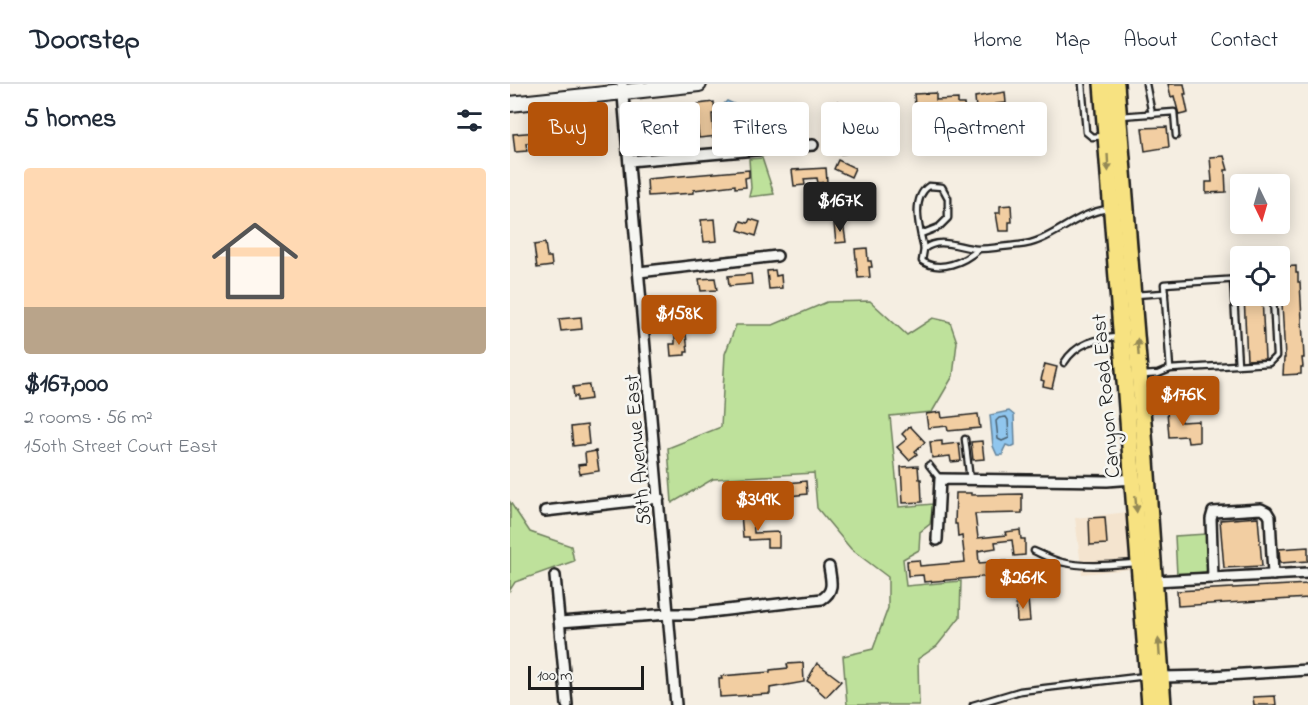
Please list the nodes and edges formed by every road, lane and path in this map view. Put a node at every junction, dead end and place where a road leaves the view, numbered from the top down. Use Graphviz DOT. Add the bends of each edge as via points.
graph roads {
  1 [pos="699,84"];
  2 [pos="1082,84"];
  3 [pos="1102,84"];
  4 [pos="1116,84"];
  5 [pos="1146,84"];
  6 [pos="622,88"];
  7 [pos="510,105"];
  8 [pos="1152,114"];
  9 [pos="1119,117"];
  10 [pos="1107,135"];
  11 [pos="1176,136"];
  12 [pos="813,145"];
  13 [pos="700,155"];
  14 [pos="684,156"];
  15 [pos="629,161"];
  16 [pos="1111,209"];
  17 [pos="921,234"];
  18 [pos="924,249"];
  19 [pos="979,249"];
  20 [pos="777,256"];
  21 [pos="639,272"];
  22 [pos="1230,280"];
  23 [pos="1165,293"];
  24 [pos="1134,295"];
  25 [pos="1235,306"];
  26 [pos="1274,306"];
  27 [pos="1121,337"];
  28 [pos="1064,363"];
  29 [pos="1238,365"];
  30 [pos="1170,369"];
  31 [pos="1140,375"];
  32 [pos="1127,407"];
  33 [pos="965,439"];
  34 [pos="1146,460"];
  35 [pos="929,465"];
  36 [pos="940,479"];
  37 [pos="1133,479"];
  38 [pos="969,480"];
  39 [pos="659,498"];
  40 [pos="545,511"];
  41 [pos="937,540"];
  42 [pos="1034,551"];
  43 [pos="1141,562"];
  44 [pos="830,567"];
  45 [pos="1308,573"];
  46 [pos="1273,575"];
  47 [pos="555,576"];
  48 [pos="1213,578"];
  49 [pos="1154,581"];
  50 [pos="669,614"];
  51 [pos="560,622"];
  52 [pos="1308,670"];
  53 [pos="1155,677"];
  54 [pos="567,705"];
  55 [pos="676,705"];
  56 [pos="973,705"];
  57 [pos="1150,705"];
  58 [pos="1163,705"];
  1 -- 6 [label="street"];
  2 -- 10 [label="lane" via="1086,132 1092,137"];
  3 -- 10 [label="main road, Canyon Road East"];
  4 -- 9 [label="main road, Canyon Road East"];
  5 -- 8 [label="lane"];
  6 -- 7 [label="street"];
  6 -- 15 [label="street, 58th Avenue East"];
  8 -- 9 [label="lane"];
  8 -- 11 [label="lane" via="1174,112"];
  9 -- 24 [label="main road, Canyon Road East"];
  10 -- 16 [label="main road, Canyon Road East, one-way"];
  12 -- 13 [label="street"];
  14 -- 15 [label="street"];
  15 -- 21 [label="street, 58th Avenue East"];
  16 -- 19 [label="lane" via="1094,211 1032,243"];
  16 -- 27 [label="main road, Canyon Road East"];
  17 -- 17 [label="lane" via="919,198 926,188 938,185 947,194 948,218 939,227"];
  17 -- 18 [label="lane"];
  18 -- 19 [label="lane" via="944,243"];
  18 -- 19 [label="lane" via="922,261 934,266 961,262"];
  20 -- 21 [label="street"];
  21 -- 39 [label="street, 58th Avenue East"];
  22 -- 23 [label="lane" via="1164,284"];
  23 -- 24 [label="lane"];
  23 -- 30 [label="lane"];
  31 -- 24 [label="main road, Canyon Road East, one-way"];
  25 -- 29 [label="lane"];
  26 -- 29 [label="lane" via="1276,356 1269,363"];
  27 -- 28 [label="lane" via="1080,346"];
  27 -- 32 [label="main road, Canyon Road East"];
  29 -- 30 [label="lane"];
  30 -- 31 [label="lane"];
  31 -- 34 [label="main road, Canyon Road East"];
  32 -- 34 [label="main road" via="1133,408"];
  32 -- 37 [label="main road, Canyon Road East"];
  33 -- 38 [label="lane"];
  34 -- 49 [label="main road, Canyon Road East"];
  35 -- 36 [label="lane"];
  36 -- 38 [label="street"];
  36 -- 41 [label="street"];
  37 -- 38 [label="street"];
  37 -- 43 [label="main road, Canyon Road East, one-way"];
  39 -- 40 [label="street"];
  39 -- 50 [label="street, 58th Avenue East"];
  42 -- 43 [label="lane" via="1060,562 1101,566"];
  43 -- 53 [label="main road, Canyon Road East"];
  44 -- 50 [label="street" via="831,590 822,599"];
  45 -- 46 [label="street"];
  46 -- 48 [label="street"];
  46 -- 48 [label="street" via="1270,518 1261,509 1213,512"];
  47 -- 51 [label="street"];
  48 -- 49 [label="street"];
  53 -- 49 [label="main road, Canyon Road East, one-way"];
  50 -- 51 [label="street"];
  50 -- 55 [label="street, 58th Avenue East"];
  51 -- 54 [label="street"];
  52 -- 53 [label="street"];
  53 -- 56 [label="lane" via="1020,691"];
  53 -- 57 [label="main road, Canyon Road East"];
  53 -- 58 [label="main road, Canyon Road East"];
}
